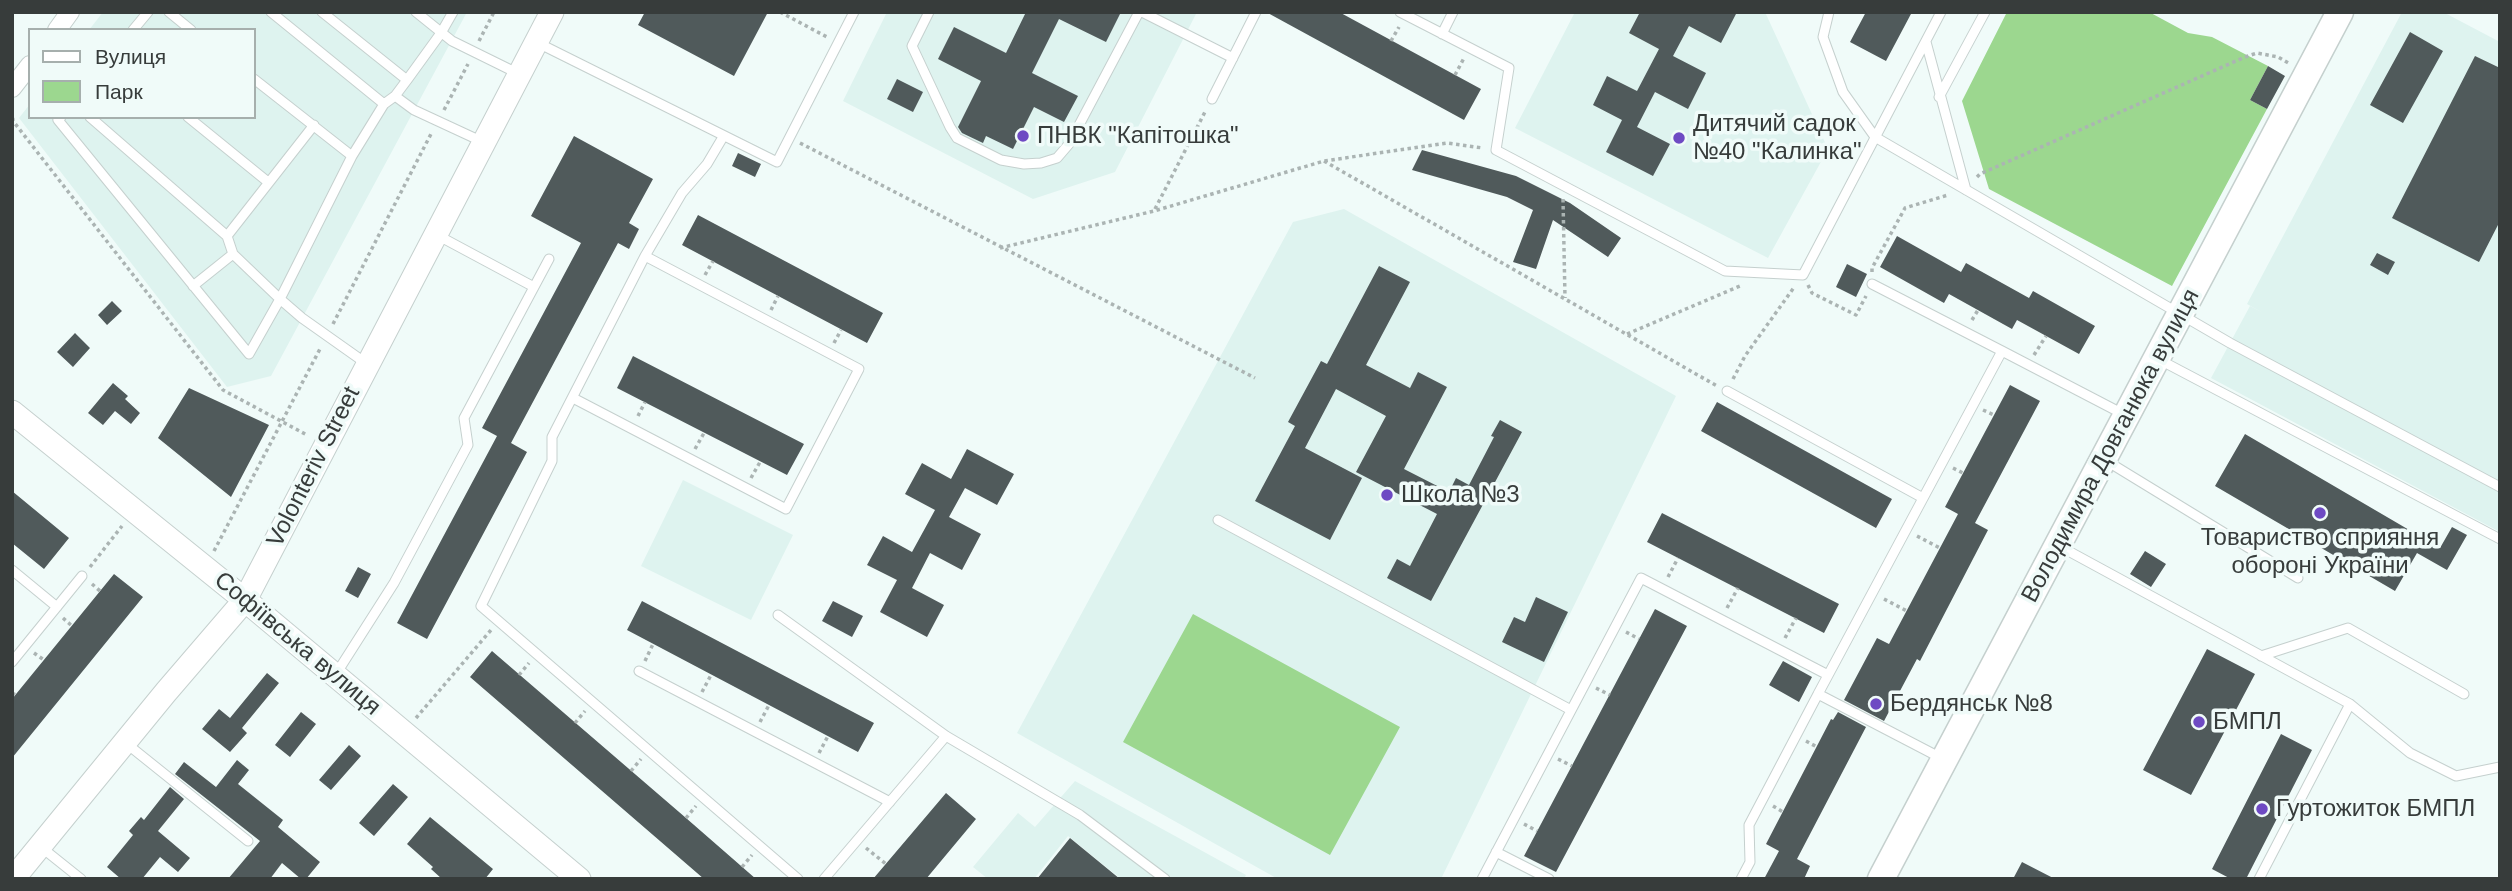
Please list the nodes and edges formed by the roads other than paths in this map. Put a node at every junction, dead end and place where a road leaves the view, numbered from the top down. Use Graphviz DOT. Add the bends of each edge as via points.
graph roads {
  1 [pos="70,12"];
  2 [pos="148,12"];
  3 [pos="169,12"];
  4 [pos="271,12"];
  5 [pos="322,12"];
  6 [pos="416,12"];
  7 [pos="453,12"];
  8 [pos="552,12"];
  9 [pos="854,12"];
  10 [pos="929,12"];
  11 [pos="1141,12"];
  12 [pos="1256,12"];
  13 [pos="1400,12"];
  14 [pos="1453,12"];
  15 [pos="1829,12"];
  16 [pos="1941,12"];
  17 [pos="1985,12"];
  18 [pos="2340,12"];
  19 [pos="58,28"];
  20 [pos="136,28"];
  21 [pos="189,28"];
  22 [pos="441,33"];
  23 [pos="1442,34"];
  24 [pos="1926,42"];
  25 [pos="536,43"];
  26 [pos="1233,58"];
  27 [pos="28,68"];
  28 [pos="519,75"];
  29 [pos="407,80"];
  30 [pos="256,81"];
  31 [pos="12,88"];
  32 [pos="395,96"];
  33 [pos="1940,97"];
  34 [pos="1212,99"];
  35 [pos="384,104"];
  36 [pos="59,119"];
  37 [pos="92,119"];
  38 [pos="190,119"];
  39 [pos="314,125"];
  40 [pos="723,136"];
  41 [pos="1875,138"];
  42 [pos="484,143"];
  43 [pos="352,156"];
  44 [pos="268,182"];
  45 [pos="1966,190"];
  46 [pos="435,234"];
  47 [pos="227,236"];
  48 [pos="233,254"];
  49 [pos="645,256"];
  50 [pos="549,259"];
  51 [pos="1872,284"];
  52 [pos="193,286"];
  53 [pos="534,287"];
  54 [pos="280,299"];
  55 [pos="2181,313"];
  56 [pos="2002,351"];
  57 [pos="2157,358"];
  58 [pos="367,364"];
  59 [pos="1727,391"];
  60 [pos="573,398"];
  61 [pos="12,412"];
  62 [pos="2126,416"];
  63 [pos="2103,459"];
  64 [pos="2500,487"];
  65 [pos="1923,498"];
  66 [pos="1217,520"];
  67 [pos="2500,539"];
  68 [pos="2058,545"];
  69 [pos="12,570"];
  70 [pos="82,576"];
  71 [pos="2298,578"];
  72 [pos="245,600"];
  73 [pos="57,607"];
  74 [pos="778,615"];
  75 [pos="2261,656"];
  76 [pos="12,662"];
  77 [pos="639,671"];
  78 [pos="335,675"];
  79 [pos="1828,675"];
  80 [pos="1818,694"];
  81 [pos="2463,694"];
  82 [pos="2350,704"];
  83 [pos="1571,710"];
  84 [pos="946,736"];
  85 [pos="125,742"];
  86 [pos="1944,760"];
  87 [pos="2500,767"];
  88 [pos="890,802"];
  89 [pos="248,841"];
  90 [pos="40,846"];
  91 [pos="1496,852"];
  92 [pos="569,876"];
  93 [pos="1884,878"];
  94 [pos="13,879"];
  95 [pos="81,879"];
  96 [pos="798,879"];
  97 [pos="824,879"];
  98 [pos="1165,879"];
  99 [pos="1482,879"];
  100 [pos="1549,879"];
  101 [pos="1741,879"];
  102 [pos="2259,879"];
  1 -- 19 [label="street"];
  2 -- 20 [label="lane"];
  3 -- 21 [label="lane"];
  4 -- 35 [label="lane"];
  5 -- 29 [label="lane"];
  6 -- 22 [label="lane"];
  7 -- 22 [label="lane"];
  8 -- 25 [label="street, Volonteriv Street"];
  9 -- 40 [label="lane" via="777,162"];
  10 -- 11 [label="lane" via="912,46 950,127 957,138 1001,160 1024,164 1057,158 1069,144"];
  11 -- 26 [label="lane"];
  12 -- 26 [label="lane"];
  13 -- 23 [label="lane"];
  14 -- 23 [label="lane"];
  15 -- 41 [label="lane" via="1823,37 1843,92"];
  16 -- 24 [label="lane"];
  17 -- 33 [label="lane"];
  18 -- 55 [label="main road, Володимира Довганюка вулиця"];
  22 -- 28 [label="lane"];
  22 -- 29 [label="lane"];
  23 -- 41 [label="lane" via="1508,68 1496,150 1725,271 1803,275"];
  24 -- 33 [label="lane"];
  24 -- 41 [label="lane"];
  25 -- 28 [label="street, Volonteriv Street"];
  25 -- 40 [label="lane"];
  26 -- 34 [label="lane"];
  27 -- 31 [label="street"];
  28 -- 42 [label="street, Volonteriv Street"];
  29 -- 32 [label="lane"];
  30 -- 39 [label="lane"];
  32 -- 35 [label="lane"];
  32 -- 42 [label="lane" via="414,110"];
  33 -- 45 [label="lane"];
  35 -- 43 [label="lane"];
  36 -- 52 [label="lane"];
  37 -- 47 [label="lane"];
  38 -- 44 [label="lane"];
  39 -- 43 [label="lane"];
  39 -- 44 [label="lane"];
  40 -- 49 [label="lane"];
  41 -- 45 [label="lane"];
  42 -- 46 [label="street, Volonteriv Street"];
  43 -- 54 [label="lane"];
  44 -- 47 [label="lane"];
  45 -- 55 [label="lane"];
  46 -- 53 [label="lane"];
  46 -- 58 [label="street, Volonteriv Street"];
  47 -- 48 [label="lane"];
  48 -- 52 [label="lane"];
  48 -- 54 [label="lane"];
  49 -- 60 [label="lane"];
  49 -- 60 [label="lane" via="859,369 786,509"];
  50 -- 53 [label="lane"];
  51 -- 56 [label="lane"];
  52 -- 54 [label="lane" via="249,354"];
  53 -- 78 [label="lane" via="464,418 468,445 394,583"];
  54 -- 58 [label="lane"];
  55 -- 57 [label="main road, Володимира Довганюка вулиця"];
  55 -- 64 [label="lane" via="2230,344"];
  56 -- 62 [label="lane"];
  56 -- 65 [label="lane"];
  57 -- 62 [label="main road, Володимира Довганюка вулиця"];
  57 -- 67 [label="lane"];
  58 -- 72 [label="street, Volonteriv Street"];
  59 -- 65 [label="lane"];
  60 -- 96 [label="lane" via="552,438 552,461 481,606"];
  61 -- 72 [label="street, Софіївська вулиця"];
  62 -- 63 [label="main road, Володимира Довганюка вулиця"];
  63 -- 68 [label="main road, Володимира Довганюка вулиця"];
  63 -- 71 [label="lane"];
  65 -- 79 [label="lane"];
  66 -- 83 [label="lane"];
  68 -- 75 [label="lane"];
  68 -- 86 [label="main road, Володимира Довганюка вулиця"];
  69 -- 73 [label="lane"];
  70 -- 73 [label="lane"];
  72 -- 78 [label="street, Софіївська вулиця"];
  72 -- 85 [label="street, Volonteriv Street"];
  73 -- 76 [label="lane"];
  74 -- 84 [label="lane"];
  75 -- 81 [label="lane" via="2348,628"];
  75 -- 82 [label="lane"];
  77 -- 88 [label="lane"];
  78 -- 92 [label="street, Софіївська вулиця"];
  79 -- 80 [label="lane"];
  79 -- 83 [label="lane" via="1641,578"];
  80 -- 86 [label="lane"];
  80 -- 101 [label="lane" via="1749,825 1750,862"];
  82 -- 87 [label="lane" via="2410,753 2456,776"];
  82 -- 102 [label="lane"];
  83 -- 91 [label="lane"];
  84 -- 88 [label="lane"];
  84 -- 98 [label="lane" via="1080,815"];
  85 -- 89 [label="lane"];
  85 -- 90 [label="street, Volonteriv Street"];
  86 -- 93 [label="main road, Володимира Довганюка вулиця"];
  88 -- 97 [label="lane"];
  90 -- 94 [label="street, Volonteriv Street"];
  90 -- 95 [label="lane"];
  91 -- 99 [label="lane"];
  91 -- 100 [label="lane"];
}
